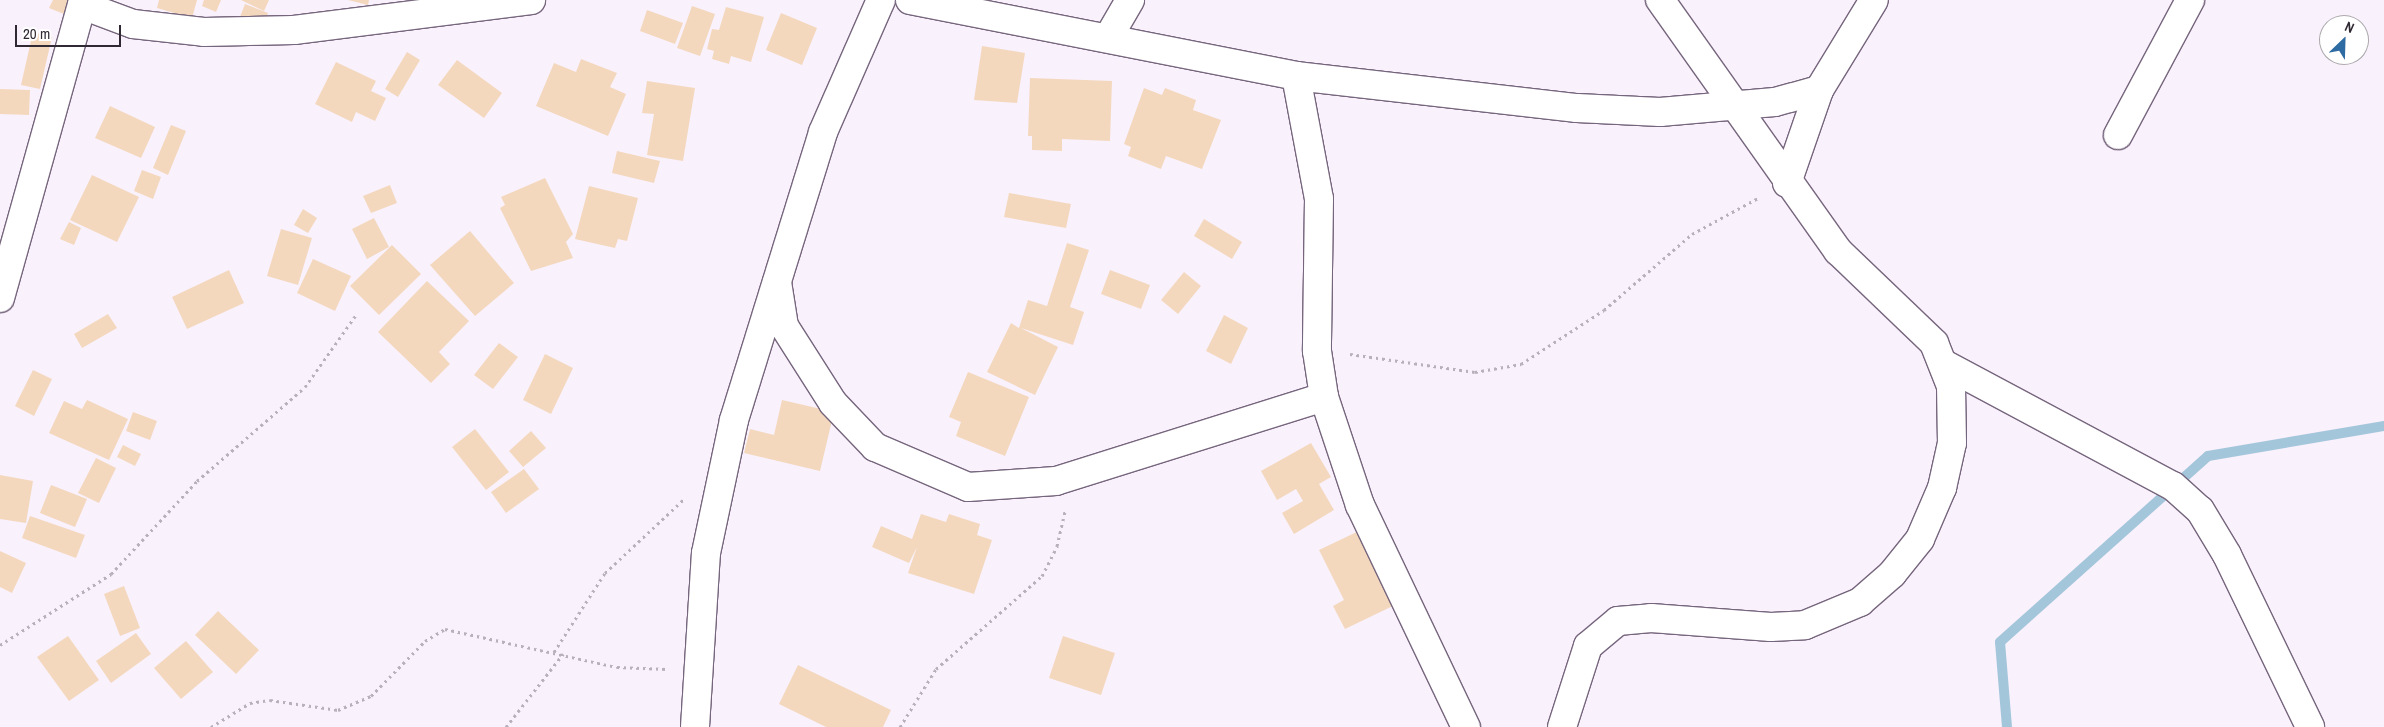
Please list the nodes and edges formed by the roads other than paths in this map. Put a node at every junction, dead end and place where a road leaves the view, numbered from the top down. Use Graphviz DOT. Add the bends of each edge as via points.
graph roads {
  1 [pos="531,0"];
  2 [pos="881,0"];
  3 [pos="910,0"];
  4 [pos="1130,0"];
  5 [pos="1660,0"];
  6 [pos="1874,0"];
  7 [pos="2190,0"];
  8 [pos="83,3"];
  9 [pos="1108,38"];
  10 [pos="1296,76"];
  11 [pos="1819,90"];
  12 [pos="1731,103"];
  13 [pos="2118,135"];
  14 [pos="1787,183"];
  15 [pos="776,276"];
  16 [pos="0,298"];
  17 [pos="1946,365"];
  18 [pos="1324,397"];
  19 [pos="695,727"];
  20 [pos="1466,727"];
  21 [pos="1562,727"];
  22 [pos="2310,727"];
  1 -- 8 [label="street" via="294,30 204,32 133,24"];
  2 -- 15 [label="street" via="823,132"];
  3 -- 9 [label="street"];
  4 -- 9 [label="street"];
  5 -- 12 [label="street"];
  6 -- 11 [label="street"];
  7 -- 13 [label="street"];
  8 -- 16 [label="street"];
  9 -- 10 [label="street"];
  10 -- 12 [label="street" via="1577,108 1660,112"];
  10 -- 18 [label="street" via="1319,199 1317,351"];
  11 -- 12 [label="street" via="1775,102"];
  11 -- 14 [label="street"];
  12 -- 14 [label="street"];
  14 -- 17 [label="street" via="1838,251 1919,326"];
  15 -- 18 [label="street" via="784,326 832,403 875,447 968,487 1027,487 1074,476"];
  15 -- 19 [label="street" via="720,482 706,553"];
  17 -- 21 [label="street" via="1953,407 1948,468 1920,539 1892,574 1860,602 1805,625 1762,627 1650,618 1610,625 1588,646"];
  17 -- 22 [label="street" via="2174,486 2200,510 2227,555"];
  18 -- 20 [label="street" via="1360,505"];
}
